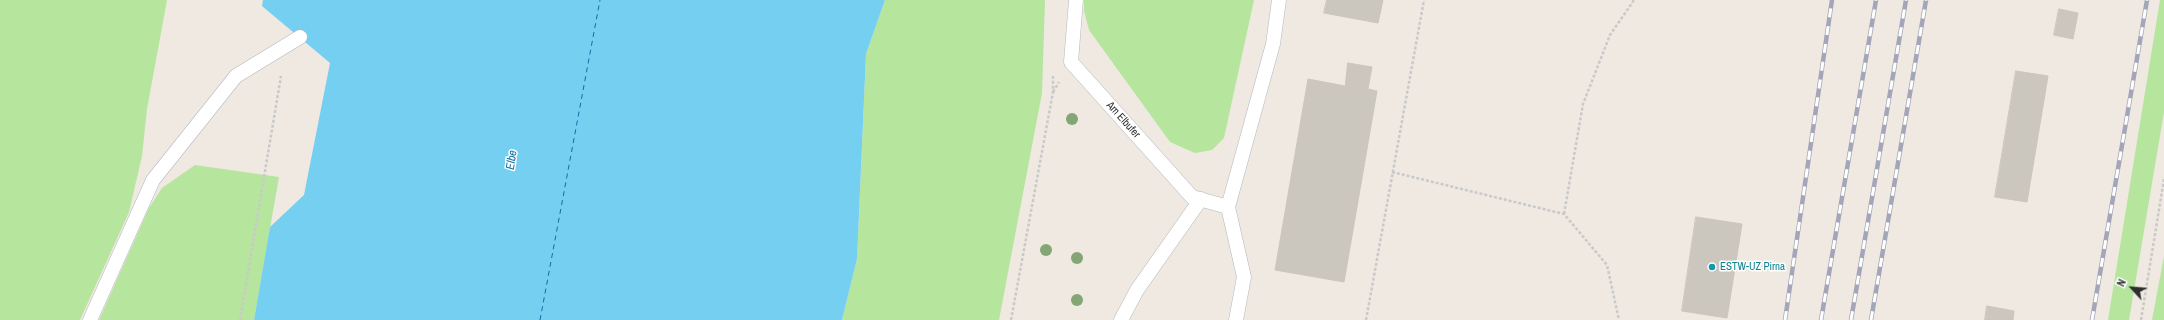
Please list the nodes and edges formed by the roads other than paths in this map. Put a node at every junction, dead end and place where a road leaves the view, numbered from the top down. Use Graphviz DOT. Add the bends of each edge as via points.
graph roads {
  1 [pos="1076,0"];
  2 [pos="1280,0"];
  3 [pos="300,37"];
  4 [pos="1200,199"];
  5 [pos="1228,207"];
  6 [pos="90,320"];
  7 [pos="1121,320"];
  8 [pos="1236,320"];
  1 -- 4 [label="lane, Am Elbufer" via="1071,62 1192,196"];
  2 -- 5 [label="lane" via="1273,44"];
  3 -- 6 [label="lane" via="236,76 153,180"];
  4 -- 5 [label="lane, Am Elbufer"];
  4 -- 7 [label="lane" via="1137,290"];
  5 -- 8 [label="lane" via="1244,277"];
}
